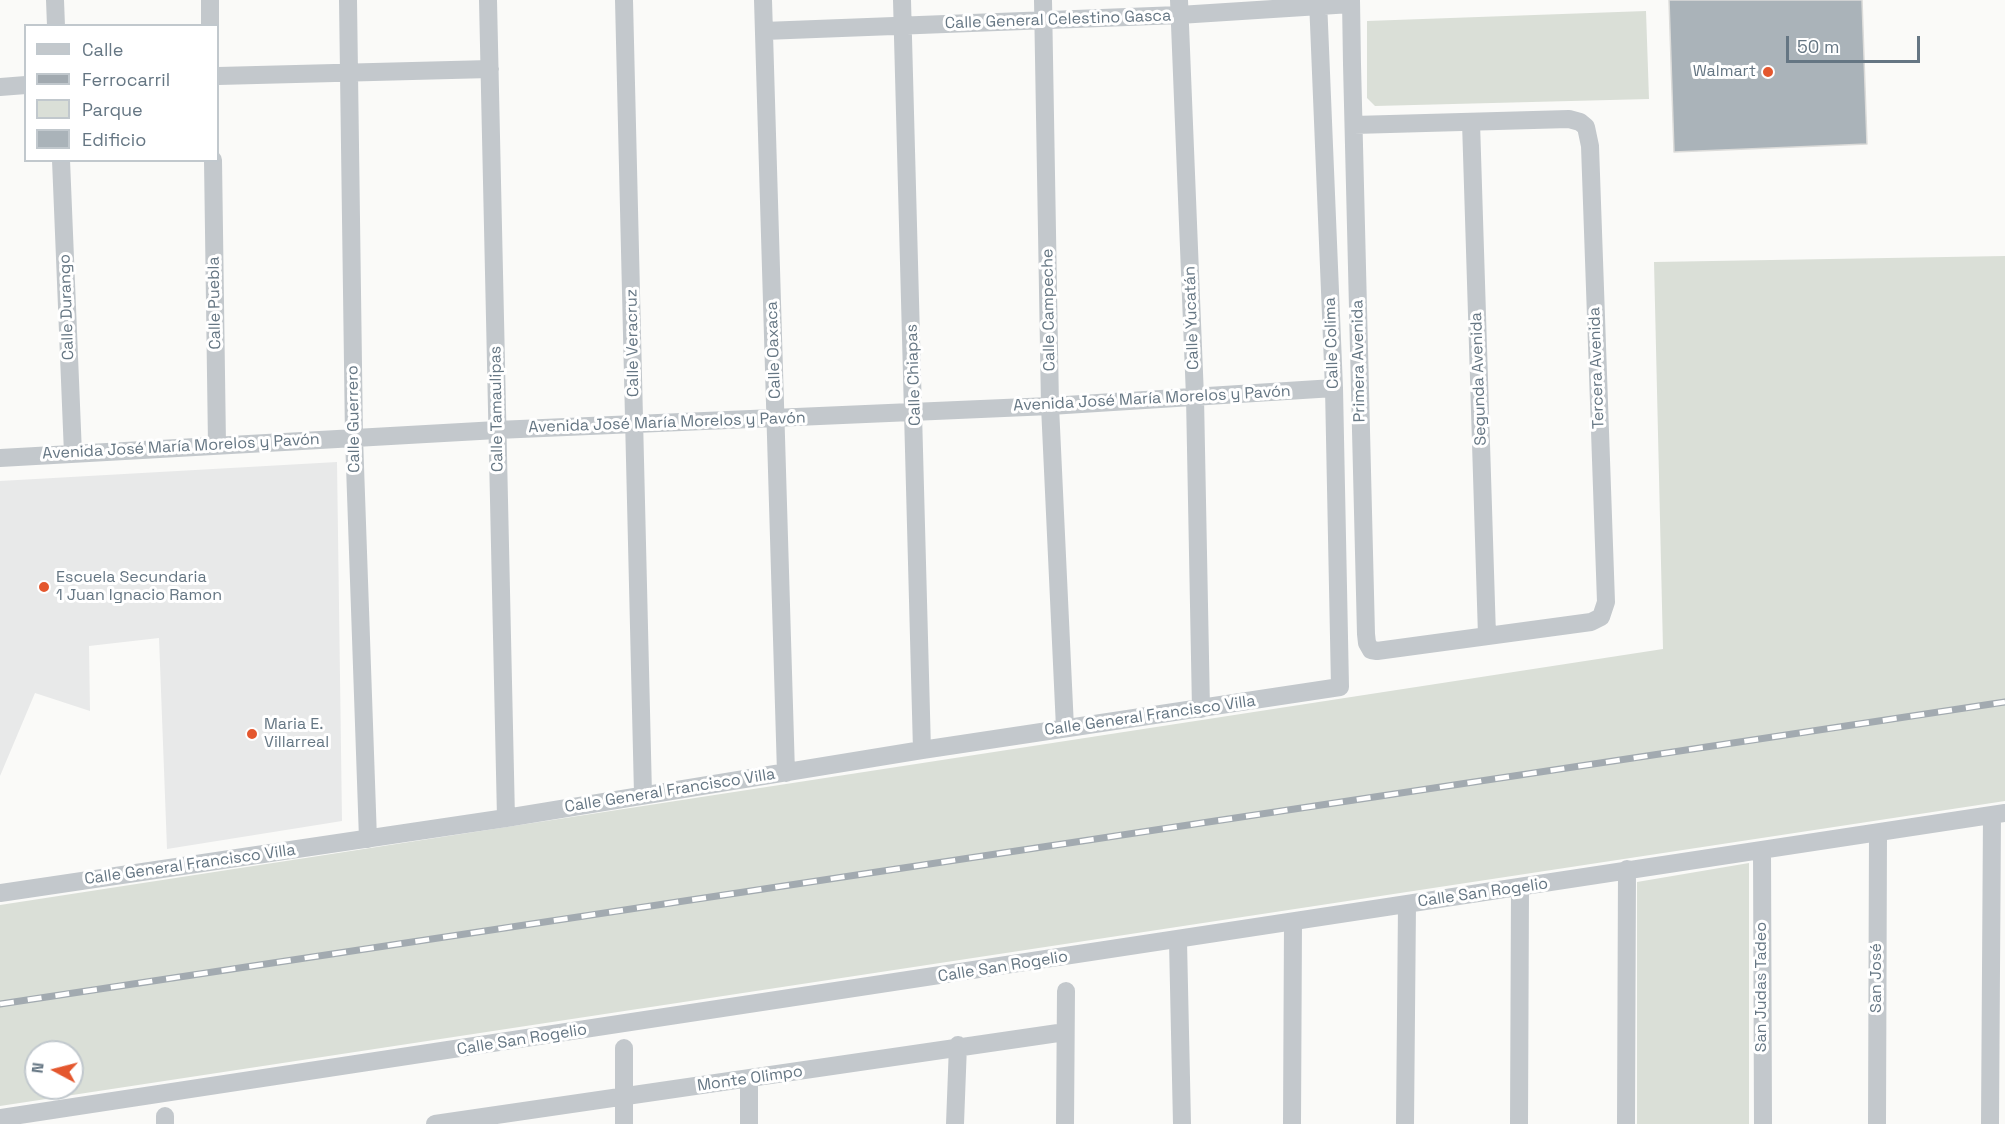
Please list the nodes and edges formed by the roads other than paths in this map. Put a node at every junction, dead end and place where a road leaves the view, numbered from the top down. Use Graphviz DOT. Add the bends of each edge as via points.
graph roads {
  1 [pos="55,0"];
  2 [pos="210,0"];
  3 [pos="348,0"];
  4 [pos="488,0"];
  5 [pos="624,0"];
  6 [pos="763,0"];
  7 [pos="902,0"];
  8 [pos="1043,0"];
  9 [pos="1318,2"];
  10 [pos="1351,2"];
  11 [pos="1179,8"];
  12 [pos="1044,21"];
  13 [pos="56,24"];
  14 [pos="210,24"];
  15 [pos="903,26"];
  16 [pos="764,31"];
  17 [pos="489,69"];
  18 [pos="351,72"];
  19 [pos="219,76"];
  20 [pos="24,85"];
  21 [pos="0,87"];
  22 [pos="1471,122"];
  23 [pos="1354,125"];
  24 [pos="61,162"];
  25 [pos="213,162"];
  26 [pos="1334,388"];
  27 [pos="1195,397"];
  28 [pos="1050,406"];
  29 [pos="915,411"];
  30 [pos="777,418"];
  31 [pos="635,425"];
  32 [pos="497,430"];
  33 [pos="354,437"];
  34 [pos="217,445"];
  35 [pos="73,454"];
  36 [pos="0,458"];
  37 [pos="1487,636"];
  38 [pos="1340,687"];
  39 [pos="1201,709"];
  40 [pos="1065,728"];
  41 [pos="922,750"];
  42 [pos="786,773"];
  43 [pos="643,794"];
  44 [pos="1998,814"];
  45 [pos="506,818"];
  46 [pos="1878,833"];
  47 [pos="368,839"];
  48 [pos="1762,850"];
  49 [pos="1627,869"];
  50 [pos="1520,889"];
  51 [pos="0,893"];
  52 [pos="1407,904"];
  53 [pos="1293,922"];
  54 [pos="1179,941"];
  55 [pos="1066,991"];
  56 [pos="1065,1032"];
  57 [pos="958,1046"];
  58 [pos="624,1048"];
  59 [pos="749,1080"];
  60 [pos="625,1095"];
  61 [pos="0,1118"];
  62 [pos="503,1118"];
  63 [pos="435,1124"];
  64 [pos="624,1124"];
  65 [pos="749,1124"];
  66 [pos="955,1124"];
  67 [pos="1065,1124"];
  68 [pos="1182,1124"];
  69 [pos="1292,1124"];
  70 [pos="1405,1124"];
  71 [pos="1519,1124"];
  72 [pos="1626,1124"];
  73 [pos="1762,1124"];
  74 [pos="1877,1124"];
  75 [pos="1990,1124"];
  1 -- 13 [label="street"];
  2 -- 14 [label="street"];
  3 -- 18 [label="street, Calle Guerrero"];
  4 -- 17 [label="street, Calle Tamaulipas"];
  5 -- 31 [label="street, Calle Veracruz"];
  6 -- 16 [label="street, Calle Oaxaca"];
  7 -- 15 [label="street, Calle Chiapas"];
  8 -- 12 [label="street, Calle Campeche"];
  9 -- 10 [label="street, Calle General Celestino Gasca"];
  9 -- 11 [label="street, Calle General Celestino Gasca"];
  9 -- 26 [label="street, Calle Colima"];
  10 -- 23 [label="street, Primera Avenida"];
  11 -- 12 [label="street, Calle General Celestino Gasca"];
  11 -- 27 [label="street, Calle Yucatán"];
  12 -- 15 [label="street, Calle General Celestino Gasca"];
  12 -- 28 [label="street, Calle Campeche"];
  15 -- 16 [label="street, Calle General Celestino Gasca"];
  15 -- 29 [label="street, Calle Chiapas"];
  16 -- 30 [label="street, Calle Oaxaca"];
  17 -- 18 [label="street"];
  17 -- 32 [label="street, Calle Tamaulipas"];
  18 -- 19 [label="street"];
  18 -- 33 [label="street, Calle Guerrero"];
  20 -- 21 [label="street"];
  22 -- 23 [label="street"];
  22 -- 37 [label="street, Segunda Avenida"];
  22 -- 37 [label="street, Tercera Avenida" via="1569,119 1586,127 1590,146 1606,602 1601,617 1591,622"];
  23 -- 37 [label="street, Primera Avenida" via="1368,646 1377,651"];
  24 -- 35 [label="street, Calle Durango"];
  25 -- 34 [label="street, Calle Puebla"];
  26 -- 27 [label="street, Avenida José María Morelos y Pavón"];
  26 -- 38 [label="street, Calle Colima"];
  27 -- 28 [label="street, Avenida José María Morelos y Pavón"];
  27 -- 39 [label="street, Calle Yucatán"];
  28 -- 29 [label="street, Avenida José María Morelos y Pavón"];
  28 -- 40 [label="street, Calle Campeche"];
  29 -- 30 [label="street, Avenida José María Morelos y Pavón"];
  29 -- 41 [label="street, Calle Chiapas"];
  30 -- 31 [label="street, Avenida José María Morelos y Pavón"];
  30 -- 42 [label="street, Calle Oaxaca"];
  31 -- 32 [label="street, Avenida José María Morelos y Pavón"];
  31 -- 43 [label="street, Calle Veracruz"];
  32 -- 33 [label="street, Avenida José María Morelos y Pavón"];
  32 -- 45 [label="street, Calle Tamaulipas"];
  33 -- 34 [label="street, Avenida José María Morelos y Pavón"];
  33 -- 47 [label="street, Calle Guerrero"];
  34 -- 35 [label="street, Avenida José María Morelos y Pavón"];
  35 -- 36 [label="street, Avenida José María Morelos y Pavón"];
  38 -- 39 [label="street, Calle General Francisco Villa"];
  39 -- 40 [label="street, Calle General Francisco Villa"];
  40 -- 41 [label="street, Calle General Francisco Villa"];
  41 -- 42 [label="street, Calle General Francisco Villa"];
  42 -- 43 [label="street, Calle General Francisco Villa"];
  43 -- 45 [label="street, Calle General Francisco Villa"];
  44 -- 46 [label="street, Calle San Rogelio"];
  44 -- 75 [label="street"];
  45 -- 47 [label="street, Calle General Francisco Villa"];
  46 -- 48 [label="street, Calle San Rogelio"];
  46 -- 74 [label="street, San José"];
  47 -- 51 [label="street, Calle General Francisco Villa"];
  48 -- 49 [label="street, Calle San Rogelio"];
  48 -- 73 [label="street, San Judas Tadeo"];
  49 -- 50 [label="street, Calle San Rogelio"];
  49 -- 72 [label="street"];
  50 -- 52 [label="street, Calle San Rogelio"];
  50 -- 71 [label="street"];
  52 -- 53 [label="street, Calle San Rogelio"];
  52 -- 70 [label="street"];
  53 -- 54 [label="street, Calle San Rogelio"];
  53 -- 69 [label="street"];
  54 -- 61 [label="street, Calle San Rogelio"];
  54 -- 68 [label="street"];
  55 -- 56 [label="street"];
  56 -- 57 [label="street, Monte Olimpo"];
  56 -- 67 [label="street"];
  57 -- 59 [label="street, Monte Olimpo"];
  57 -- 66 [label="street"];
  58 -- 60 [label="street"];
  59 -- 60 [label="street, Monte Olimpo"];
  59 -- 65 [label="street"];
  60 -- 62 [label="street, Monte Olimpo"];
  60 -- 64 [label="street"];
  62 -- 63 [label="street, Monte Olimpo"];
}
